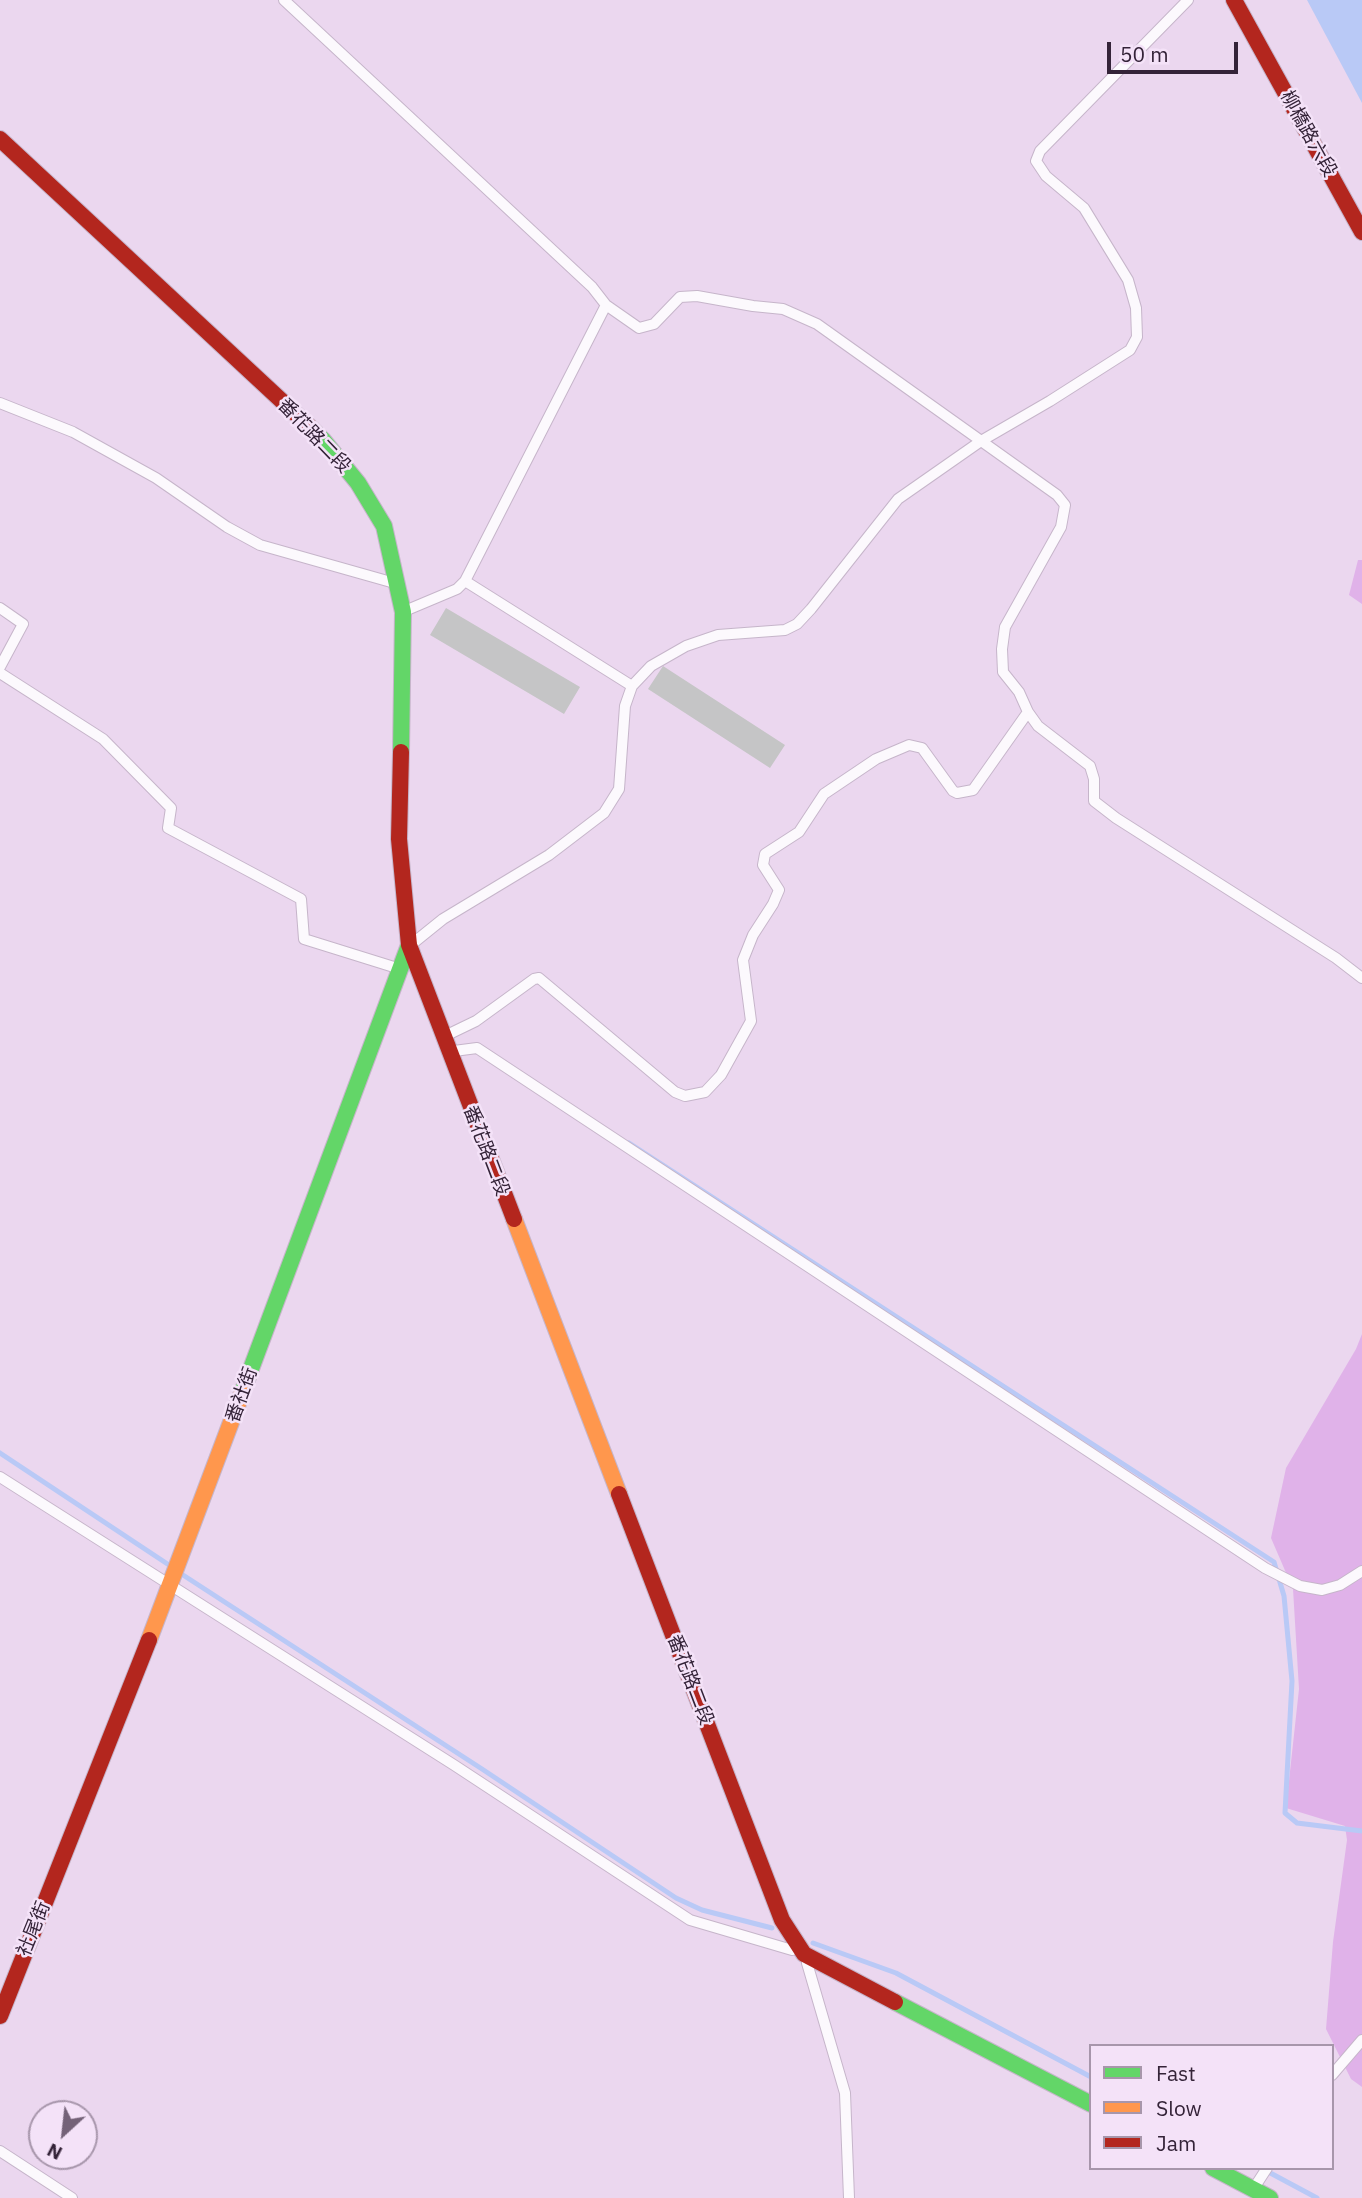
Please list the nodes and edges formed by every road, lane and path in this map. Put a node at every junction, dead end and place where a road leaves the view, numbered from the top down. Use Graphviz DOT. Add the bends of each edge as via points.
graph roads {
  1 [pos="284,0"];
  2 [pos="1188,0"];
  3 [pos="1234,0"];
  4 [pos="0,139"];
  5 [pos="1362,232"];
  6 [pos="606,305"];
  7 [pos="0,403"];
  8 [pos="981,441"];
  9 [pos="465,581"];
  10 [pos="395,583"];
  11 [pos="0,608"];
  12 [pos="403,612"];
  13 [pos="0,667"];
  14 [pos="0,673"];
  15 [pos="632,686"];
  16 [pos="1028,712"];
  17 [pos="409,945"];
  18 [pos="401,970"];
  19 [pos="1362,978"];
  20 [pos="446,1044"];
  21 [pos="0,1476"];
  22 [pos="1362,1571"];
  23 [pos="175,1576"];
  24 [pos="69,1843"];
  25 [pos="804,1954"];
  26 [pos="0,2016"];
  27 [pos="1362,2040"];
  28 [pos="1334,2073"];
  29 [pos="1089,2103"];
  30 [pos="0,2151"];
  31 [pos="1216,2170"];
  32 [pos="1266,2170"];
  33 [pos="1250,2194"];
  34 [pos="72,2198"];
  35 [pos="849,2198"];
  36 [pos="1270,2198"];
  1 -- 6 [label="lane"];
  2 -- 8 [label="lane" via="1040,151 1037,160 1046,176 1084,208 1128,280 1136,307 1137,337 1130,350"];
  3 -- 5 [label="main road, 柳橋路六段"];
  4 -- 10 [label="main road, 番花路二段" via="323,440 358,482 384,526"];
  6 -- 8 [label="lane" via="639,328 654,324 680,297 783,309 817,324"];
  6 -- 9 [label="lane"];
  7 -- 10 [label="lane" via="85,439 260,545"];
  8 -- 15 [label="lane" via="898,499 797,624 785,630 718,635 686,646 652,666"];
  8 -- 16 [label="lane" via="1065,505 1061,527 1005,627 1003,672"];
  9 -- 12 [label="lane" via="457,589"];
  9 -- 15 [label="lane"];
  10 -- 12 [label="main road, 番花路二段"];
  11 -- 13 [label="lane" via="23,624"];
  12 -- 17 [label="main road, 番花路二段" via="399,839"];
  14 -- 18 [label="lane" via="103,739 171,808 168,828 301,899 304,939"];
  15 -- 17 [label="lane" via="625,706 619,789 604,813 549,855"];
  16 -- 19 [label="lane" via="1038,726 1090,766 1094,801"];
  16 -- 20 [label="lane" via="973,790 953,791 927,753 909,745 876,759 824,794 799,832 765,854 763,865 779,890 743,960 751,1021 721,1074 705,1092 684,1096 675,1092 539,978"];
  17 -- 18 [label="main road, 番社街"];
  17 -- 20 [label="main road, 番花路二段"];
  18 -- 23 [label="main road, 番社街"];
  20 -- 22 [label="lane" via="477,1048 1271,1571 1300,1586 1322,1590"];
  20 -- 25 [label="main road, 番花路二段" via="782,1920"];
  21 -- 23 [label="lane"];
  23 -- 24 [label="main road, 番社街"];
  23 -- 25 [label="lane" via="691,1920"];
  24 -- 26 [label="main road, 社尾街"];
  25 -- 29 [label="main road, 番花路二段"];
  25 -- 35 [label="lane" via="845,2093"];
  27 -- 28 [label="lane"];
  30 -- 34 [label="lane"];
  31 -- 33 [label="main road"];
  32 -- 33 [label="lane"];
  33 -- 36 [label="main road"];
}
